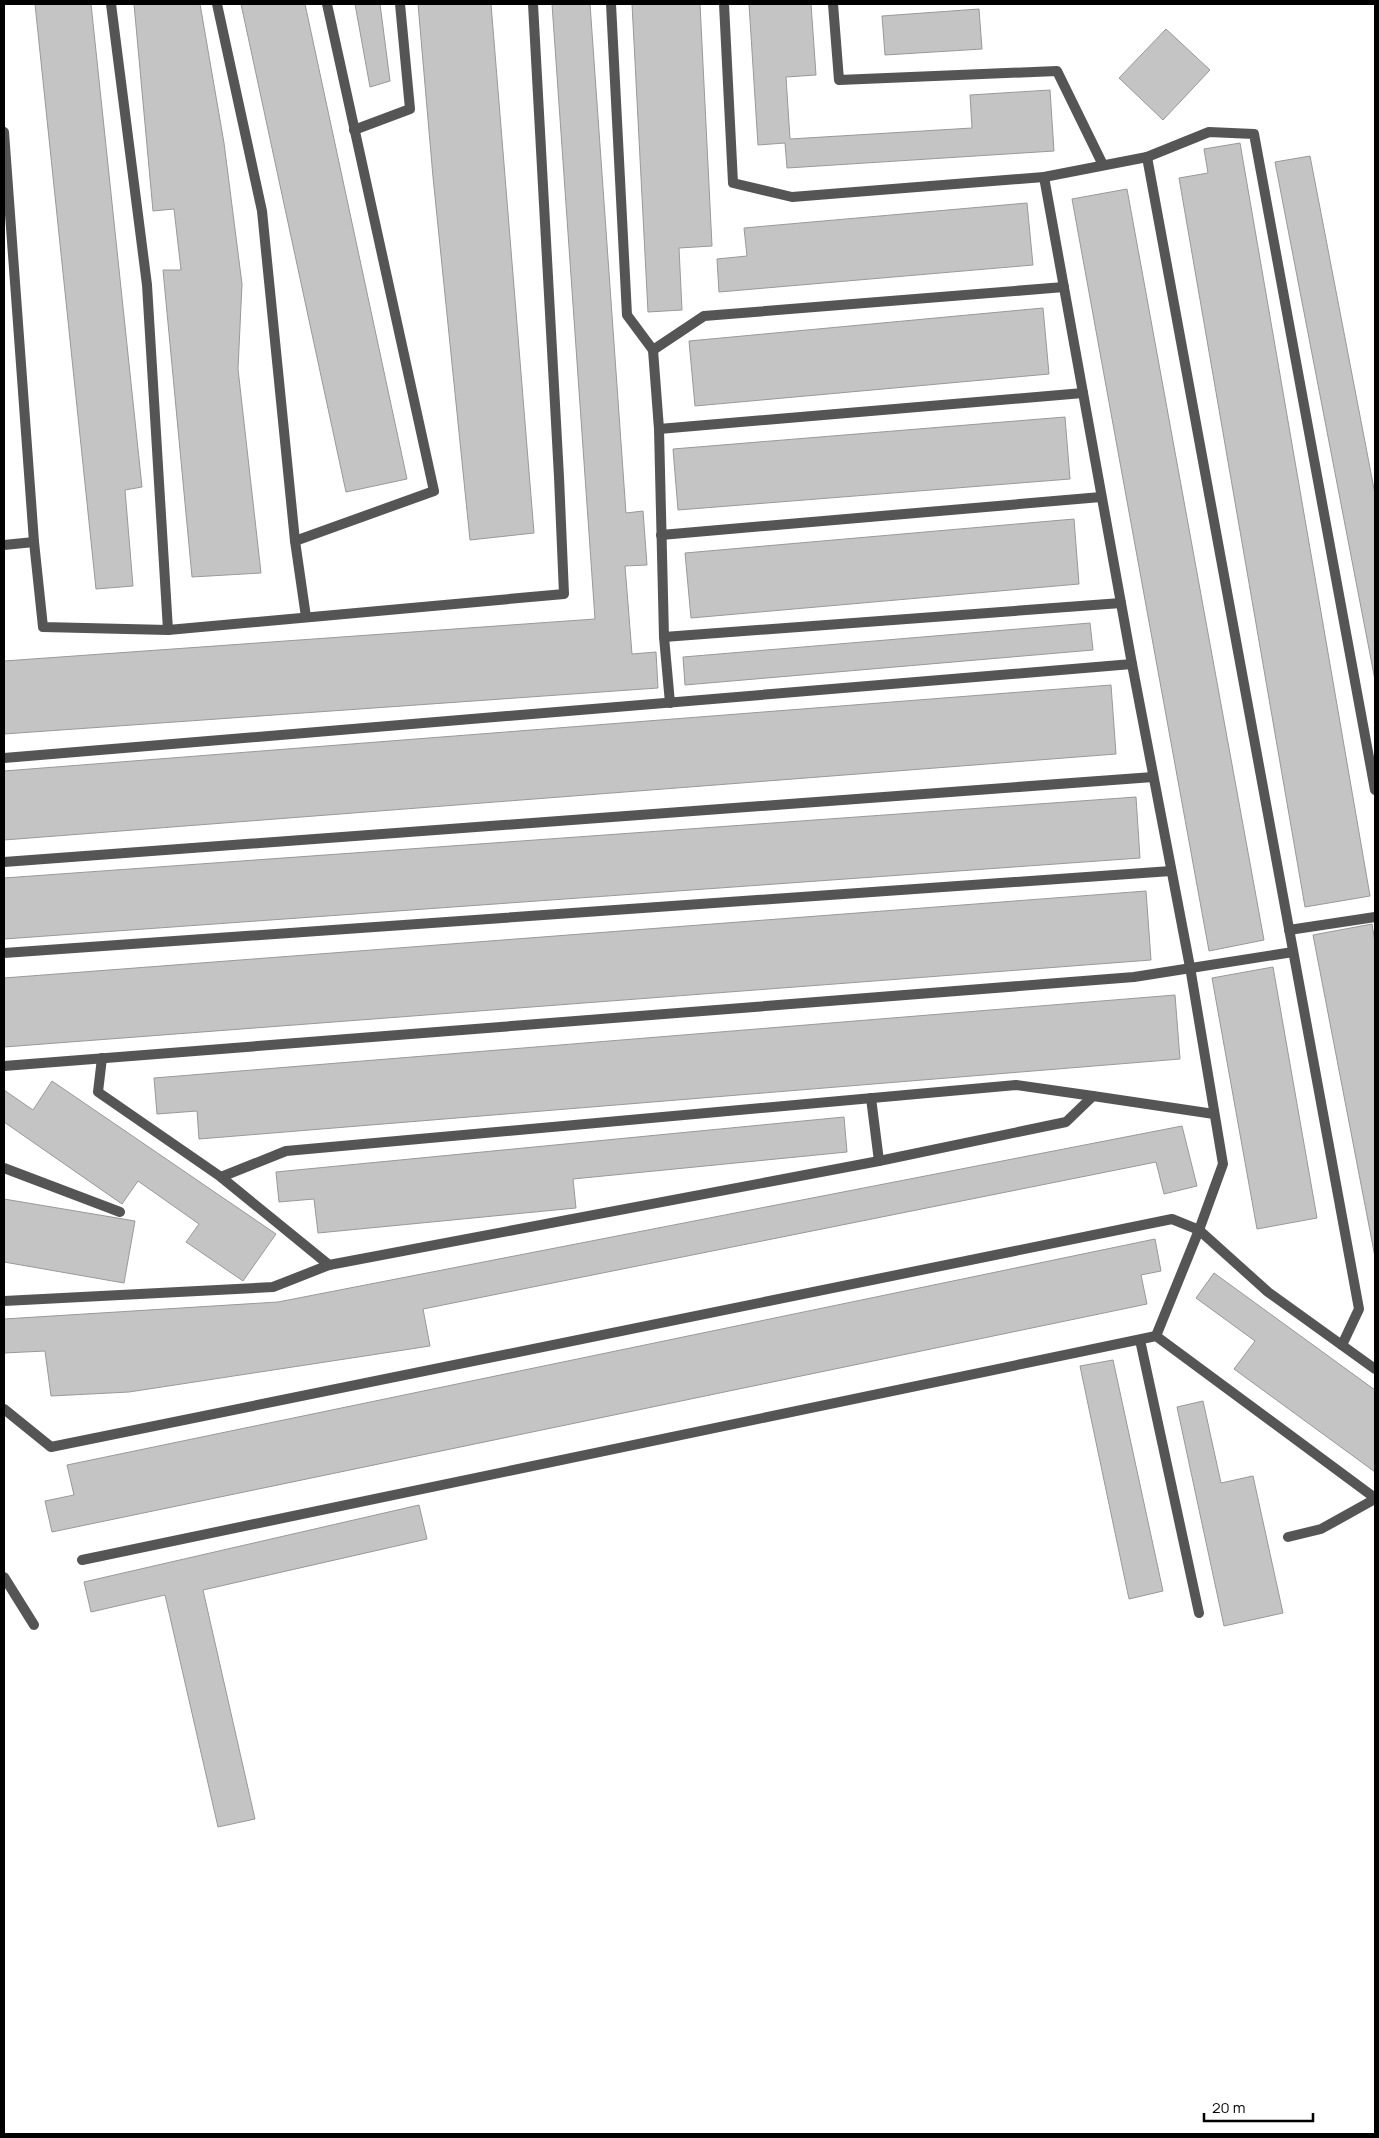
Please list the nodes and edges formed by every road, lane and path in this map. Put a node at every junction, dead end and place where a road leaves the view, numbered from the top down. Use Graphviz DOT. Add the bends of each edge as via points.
graph roads {
  1 [pos="111,4"];
  2 [pos="217,4"];
  3 [pos="327,4"];
  4 [pos="400,4"];
  5 [pos="533,4"];
  6 [pos="611,4"];
  7 [pos="724,4"];
  8 [pos="833,4"];
  9 [pos="354,130"];
  10 [pos="4,132"];
  11 [pos="1147,156"];
  12 [pos="1103,165"];
  13 [pos="1044,177"];
  14 [pos="1064,287"];
  15 [pos="653,350"];
  16 [pos="1083,393"];
  17 [pos="658,429"];
  18 [pos="1101,497"];
  19 [pos="661,535"];
  20 [pos="295,541"];
  21 [pos="34,542"];
  22 [pos="4,544"];
  23 [pos="1121,603"];
  24 [pos="306,617"];
  25 [pos="168,630"];
  26 [pos="664,637"];
  27 [pos="1132,664"];
  28 [pos="670,702"];
  29 [pos="4,758"];
  30 [pos="1153,777"];
  31 [pos="1375,790"];
  32 [pos="4,862"];
  33 [pos="1171,871"];
  34 [pos="1375,917"];
  35 [pos="1289,930"];
  36 [pos="1293,952"];
  37 [pos="4,953"];
  38 [pos="1190,967"];
  39 [pos="102,1058"];
  40 [pos="4,1066"];
  41 [pos="1093,1096"];
  42 [pos="871,1098"];
  43 [pos="1214,1114"];
  44 [pos="879,1161"];
  45 [pos="4,1168"];
  46 [pos="222,1177"];
  47 [pos="120,1212"];
  48 [pos="1199,1230"];
  49 [pos="329,1266"];
  50 [pos="4,1301"];
  51 [pos="1156,1336"];
  52 [pos="1140,1340"];
  53 [pos="1342,1345"];
  54 [pos="1375,1369"];
  55 [pos="4,1409"];
  56 [pos="1375,1498"];
  57 [pos="1288,1537"];
  58 [pos="82,1560"];
  59 [pos="4,1577"];
  60 [pos="1198,1613"];
  61 [pos="34,1625"];
  1 -- 25 [label="lane" via="146,285"];
  2 -- 20 [label="lane" via="262,211"];
  3 -- 9 [label="lane"];
  4 -- 9 [label="lane" via="410,109"];
  5 -- 24 [label="lane" via="564,594"];
  6 -- 15 [label="lane" via="627,315"];
  7 -- 13 [label="lane" via="733,183 792,197"];
  8 -- 12 [label="lane" via="839,80 1057,71"];
  9 -- 20 [label="lane" via="434,491"];
  10 -- 21 [label="lane"];
  11 -- 12 [label="lane"];
  11 -- 31 [label="lane" via="1209,132 1254,134"];
  11 -- 35 [label="lane"];
  12 -- 13 [label="lane"];
  13 -- 14 [label="lane"];
  14 -- 15 [label="lane" via="704,316"];
  14 -- 16 [label="lane"];
  15 -- 17 [label="lane"];
  16 -- 17 [label="lane"];
  16 -- 18 [label="lane"];
  17 -- 19 [label="lane"];
  18 -- 19 [label="lane"];
  18 -- 23 [label="lane"];
  19 -- 26 [label="lane"];
  20 -- 24 [label="lane"];
  21 -- 22 [label="lane"];
  21 -- 25 [label="lane" via="43,627"];
  23 -- 26 [label="lane"];
  23 -- 27 [label="lane"];
  24 -- 25 [label="lane"];
  26 -- 28 [label="lane"];
  27 -- 28 [label="lane"];
  27 -- 30 [label="lane"];
  28 -- 29 [label="lane"];
  30 -- 32 [label="lane"];
  30 -- 33 [label="lane"];
  33 -- 37 [label="lane"];
  33 -- 38 [label="lane"];
  34 -- 35 [label="lane"];
  35 -- 36 [label="lane"];
  36 -- 38 [label="lane"];
  36 -- 53 [label="lane" via="1359,1309"];
  38 -- 39 [label="lane" via="1134,977"];
  38 -- 43 [label="lane"];
  39 -- 40 [label="lane"];
  39 -- 46 [label="lane" via="98,1092"];
  41 -- 42 [label="lane" via="1016,1085"];
  41 -- 43 [label="lane"];
  41 -- 44 [label="lane" via="1066,1122"];
  42 -- 44 [label="lane"];
  42 -- 46 [label="lane" via="286,1151"];
  43 -- 48 [label="lane" via="1222,1164"];
  44 -- 49 [label="lane"];
  45 -- 47 [label="lane"];
  46 -- 49 [label="lane"];
  48 -- 51 [label="lane"];
  48 -- 53 [label="lane" via="1268,1292"];
  48 -- 55 [label="lane" via="1172,1219 52,1447"];
  49 -- 50 [label="lane" via="273,1287"];
  51 -- 52 [label="lane"];
  51 -- 56 [label="lane"];
  52 -- 58 [label="lane"];
  52 -- 60 [label="lane"];
  53 -- 54 [label="lane"];
  56 -- 57 [label="lane" via="1322,1529"];
  59 -- 61 [label="lane"];
}
